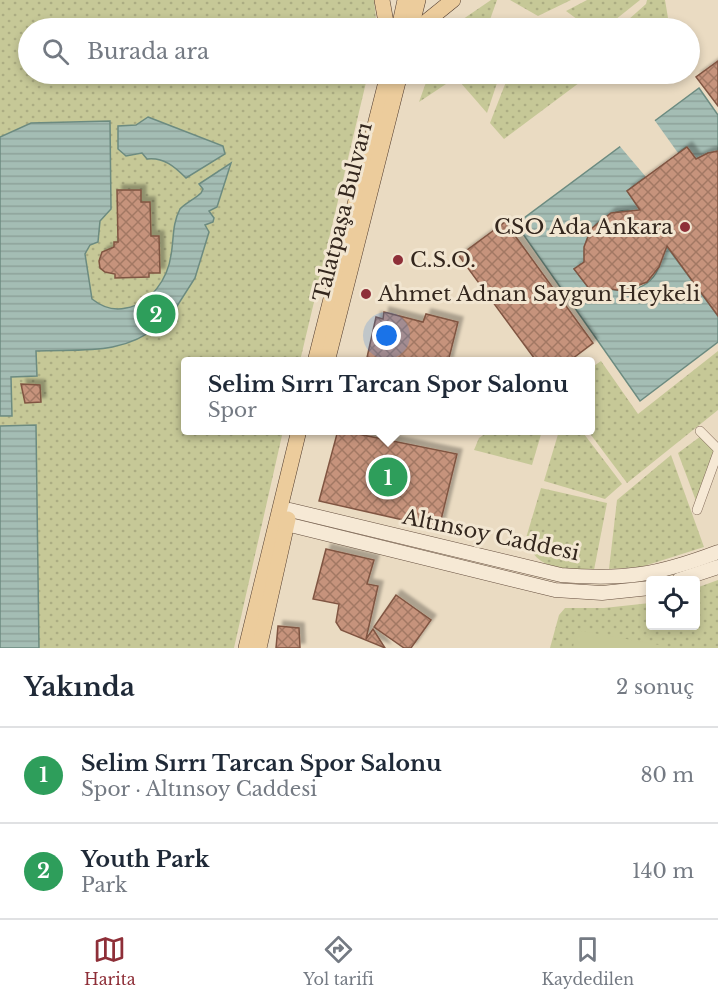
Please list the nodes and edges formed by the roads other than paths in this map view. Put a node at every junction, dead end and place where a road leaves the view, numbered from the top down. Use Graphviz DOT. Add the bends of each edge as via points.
graph roads {
  1 [pos="382,0"];
  2 [pos="405,0"];
  3 [pos="418,0"];
  4 [pos="453,0"];
  5 [pos="385,18"];
  6 [pos="401,18"];
  7 [pos="414,18"];
  8 [pos="431,18"];
  9 [pos="385,84"];
  10 [pos="397,84"];
  11 [pos="316,357"];
  12 [pos="328,357"];
  13 [pos="700,431"];
  14 [pos="298,435"];
  15 [pos="308,435"];
  16 [pos="718,450"];
  17 [pos="696,510"];
  18 [pos="288,517"];
  19 [pos="718,552"];
  20 [pos="718,567"];
  21 [pos="691,576"];
  22 [pos="646,589"];
  23 [pos="246,648"];
  24 [pos="259,648"];
  1 -- 5 [label="main road"];
  2 -- 6 [label="main road"];
  3 -- 7 [label="main road"];
  4 -- 8 [label="main road"];
  9 -- 11 [label="main road, Talatpaşa Bulvarı"];
  10 -- 12 [label="main road, Talatpaşa Bulvarı"];
  13 -- 16 [label="street"];
  14 -- 23 [label="main road"];
  15 -- 18 [label="main road"];
  16 -- 17 [label="street"];
  18 -- 19 [label="street, Altınsoy Caddesi" via="561,575 604,579 646,575"];
  18 -- 22 [label="street, Altınsoy Caddesi" via="555,590 602,593"];
  18 -- 24 [label="main road"];
  20 -- 21 [label="street"];
}
